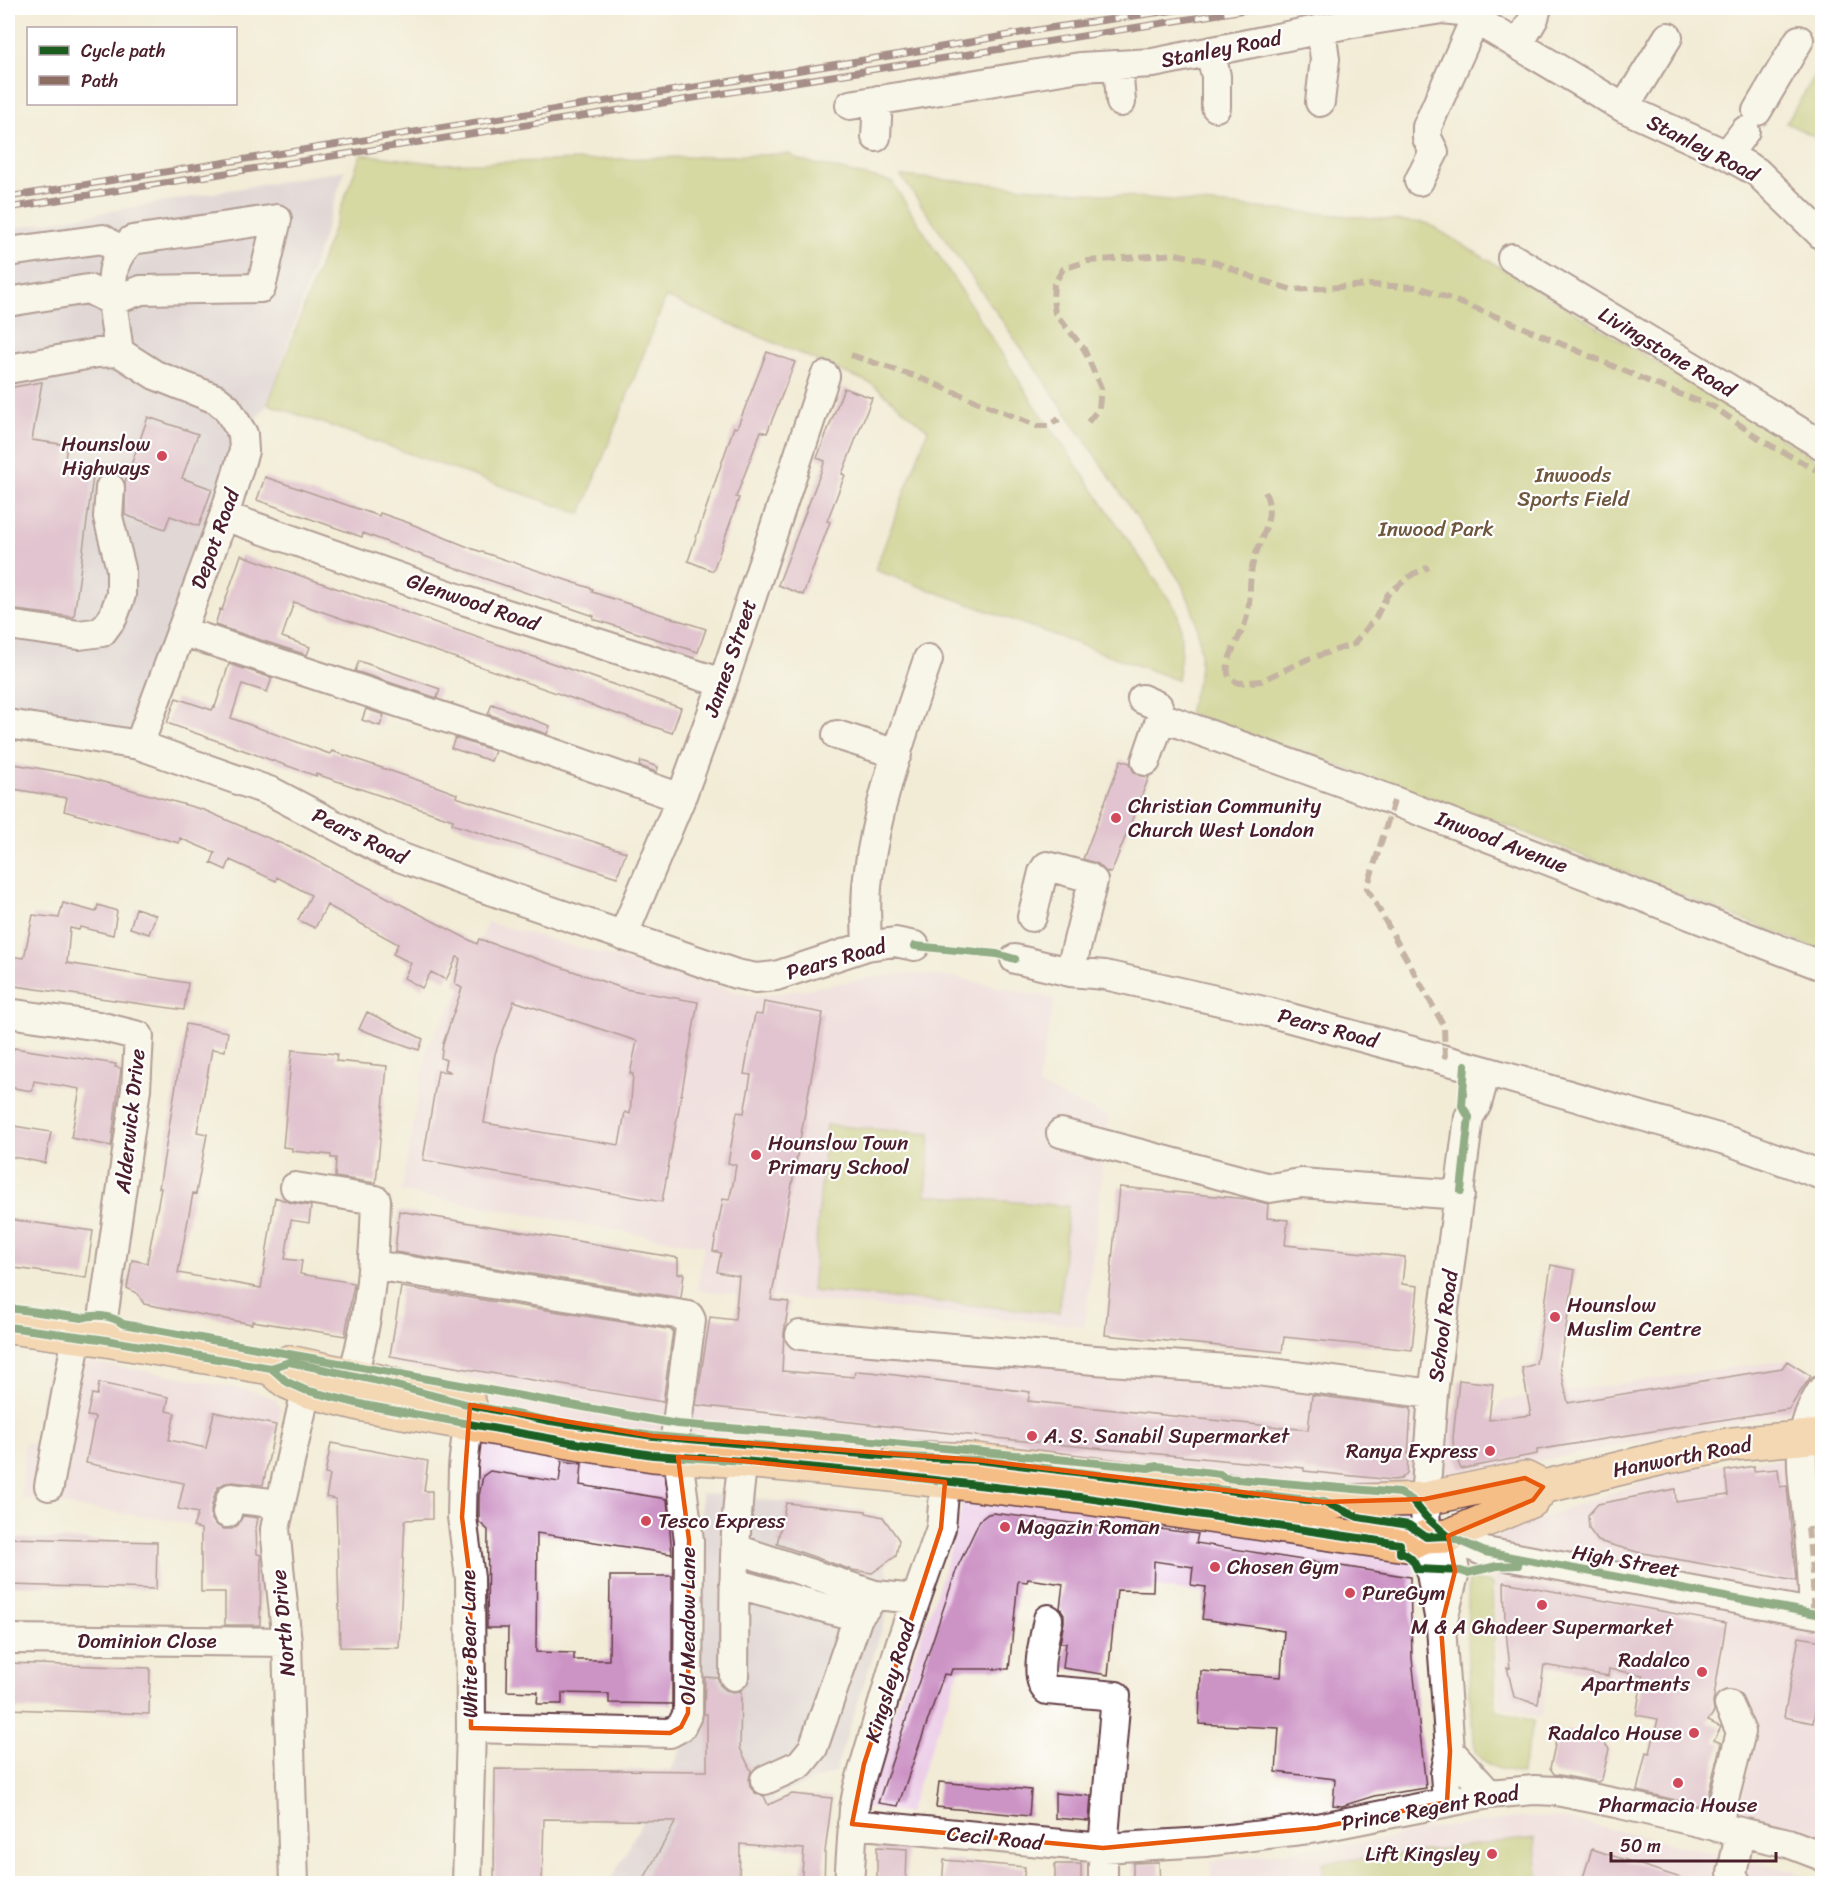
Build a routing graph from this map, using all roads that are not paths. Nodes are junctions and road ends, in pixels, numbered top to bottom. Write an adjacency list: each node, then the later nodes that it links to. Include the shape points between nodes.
1 (1537, 8): 6 (street)
2 (1474, 19): 3 (street, Stanley Road, via 1461,11 1442,9); 6 (street, Stanley Road); 17 (street, via 1427,127 1434,152)
3 (1321, 29): 7 (street, Stanley Road); 11 (street, via 1325,59)
4 (1668, 37): 14 (street)
5 (1799, 40): 16 (street)
6 (1518, 45): 14 (street, Stanley Road)
7 (1210, 52): 8 (street, Stanley Road); 13 (street, via 1216,76)
8 (1118, 65): 9 (street, Stanley Road, via 1040,73); 10 (street)
9 (878, 100): 12 (street, Stanley Road); 15 (street)
10 (1121, 102)
11 (1320, 102)
12 (850, 105)
13 (1216, 107)
14 (1624, 108): 16 (street, Stanley Road)
15 (876, 137)
16 (1727, 155): 18 (street, Stanley Road, via 1757,172)
17 (1419, 181)
18 (1822, 235)
19 (120, 251): 20 (street, via 103,239); 22 (street, via 112,272); 22 (street, via 132,240 277,219 261,288 141,290)
20 (8, 252)
21 (1512, 258): 27 (street, Livingstone Road)
22 (112, 301): 23 (street, via 88,289); 24 (street)
23 (8, 303)
24 (119, 352): 25 (street, via 97,352); 29 (street, Depot Road, via 155,375 216,399 236,420 243,434 244,451)
25 (8, 369)
26 (825, 376): 33 (street, James Street)
27 (1822, 445)
28 (110, 489): 30 (street, via 108,517 121,569 121,595 102,632 78,635)
29 (224, 516): 31 (street, Depot Road); 33 (street, Glenwood Road, via 466,601)
30 (8, 625)
31 (181, 631): 36 (street, Depot Road); 39 (street)
32 (928, 659): 37 (street)
33 (723, 683): 39 (street, James Street)
34 (8, 724): 36 (street, Pears Road)
35 (837, 735): 37 (street)
36 (139, 745): 41 (street, Pears Road, via 272,792 386,852)
37 (897, 754): 42 (street, via 868,876)
38 (1146, 761): 45 (street, Inwood Avenue, via 1161,714)
39 (681, 798): 41 (street, James Street)
40 (1032, 916): 46 (street, via 1047,866 1093,881)
41 (623, 936): 42 (street, Pears Road, via 756,978 793,972)
42 (867, 946): 43 (street, Pears Road, via 895,942)
43 (915, 946)
44 (1015, 959): 46 (street, Pears Road)
45 (1822, 966)
46 (1070, 972): 48 (street, Pears Road, via 1105,975 1268,1012)
47 (8, 1013): 56 (street, Alderwick Drive, via 140,1036 136,1089)
48 (1486, 1071): 50 (street, Pears Road, via 1732,1142); 52 (street, School Road, via 1469,1117)
49 (1061, 1133): 52 (street, via 1270,1188 1301,1183)
50 (1822, 1175)
51 (295, 1187): 58 (street, via 376,1200 375,1257 363,1335)
52 (1460, 1195): 60 (street, School Road)
53 (387, 1267): 63 (street, Old Meadow Lane, via 689,1316)
54 (8, 1327): 56 (main road)
55 (800, 1335): 60 (street, via 1257,1371)
56 (88, 1338): 57 (main road, via 271,1368 289,1362); 66 (street)
57 (308, 1378): 58 (main road); 70 (street, North Drive)
58 (348, 1388): 61 (main road, via 390,1411)
59 (1822, 1390): 62 (street, via 1806,1419)
60 (1433, 1394): 68 (street, School Road)
61 (468, 1414): 63 (main road, via 591,1446); 84 (street, White Bear Lane, via 462,1517 470,1578)
62 (1813, 1437): 67 (main road, Hanworth Road, via 1733,1444); 77 (street, via 1801,1458)
63 (677, 1448): 64 (main road); 84 (street, Old Meadow Lane, via 688,1540 688,1713 681,1727 670,1733)
64 (744, 1453): 65 (main road); 73 (street, via 737,1496)
65 (945, 1470): 69 (main road, via 977,1460); 72 (main road, via 1080,1497 1406,1545); 76 (street, Kingsley Road, via 941,1528)
66 (49, 1486)
67 (1543, 1487): 68 (main road, Hanworth Road, via 1525,1478); 72 (main road, Hanworth Road, via 1533,1500)
68 (1425, 1499): 69 (main road); 72 (street, School Road)
69 (1324, 1502): 72 (main road, via 1358,1517 1409,1525)
70 (279, 1504): 71 (street, via 231,1498); 81 (street, North Drive, via 275,1529)
71 (227, 1513)
72 (1437, 1536): 77 (street, High Street, via 1485,1552); 85 (street, School Road, via 1430,1568 1441,1627)
73 (736, 1549): 74 (street); 75 (street)
74 (734, 1583): 78 (street); 82 (street)
75 (875, 1595): 76 (street); 78 (street)
76 (916, 1599): 89 (street, Kingsley Road, via 858,1788)
77 (1818, 1614)
78 (858, 1617): 86 (street, via 813,1748 800,1764)
79 (1048, 1619): 91 (street, via 1039,1675 1042,1686 1047,1690 1116,1696)
80 (8, 1639): 81 (street, Dominion Close)
81 (287, 1642): 94 (street, North Drive)
82 (734, 1676)
83 (1729, 1706): 90 (street, via 1741,1732)
84 (471, 1728): 95 (street, White Bear Lane)
85 (1450, 1750): 87 (street); 88 (street, School Road, via 1445,1774)
86 (765, 1780)
87 (1489, 1794): 88 (street, Prince Regent Road); 90 (street, Prince Regent Road, via 1557,1791)
88 (1447, 1802): 91 (street, Prince Regent Road, via 1317,1828 1205,1842)
89 (852, 1824): 91 (street, Cecil Road); 96 (street, Kingsley Road)
90 (1728, 1830): 92 (street, Prince Regent Road); 93 (street)
91 (1103, 1848): 97 (street)
92 (1822, 1855)
93 (1725, 1876)
94 (294, 1884)
95 (467, 1884)
96 (849, 1884)
97 (1103, 1884)

